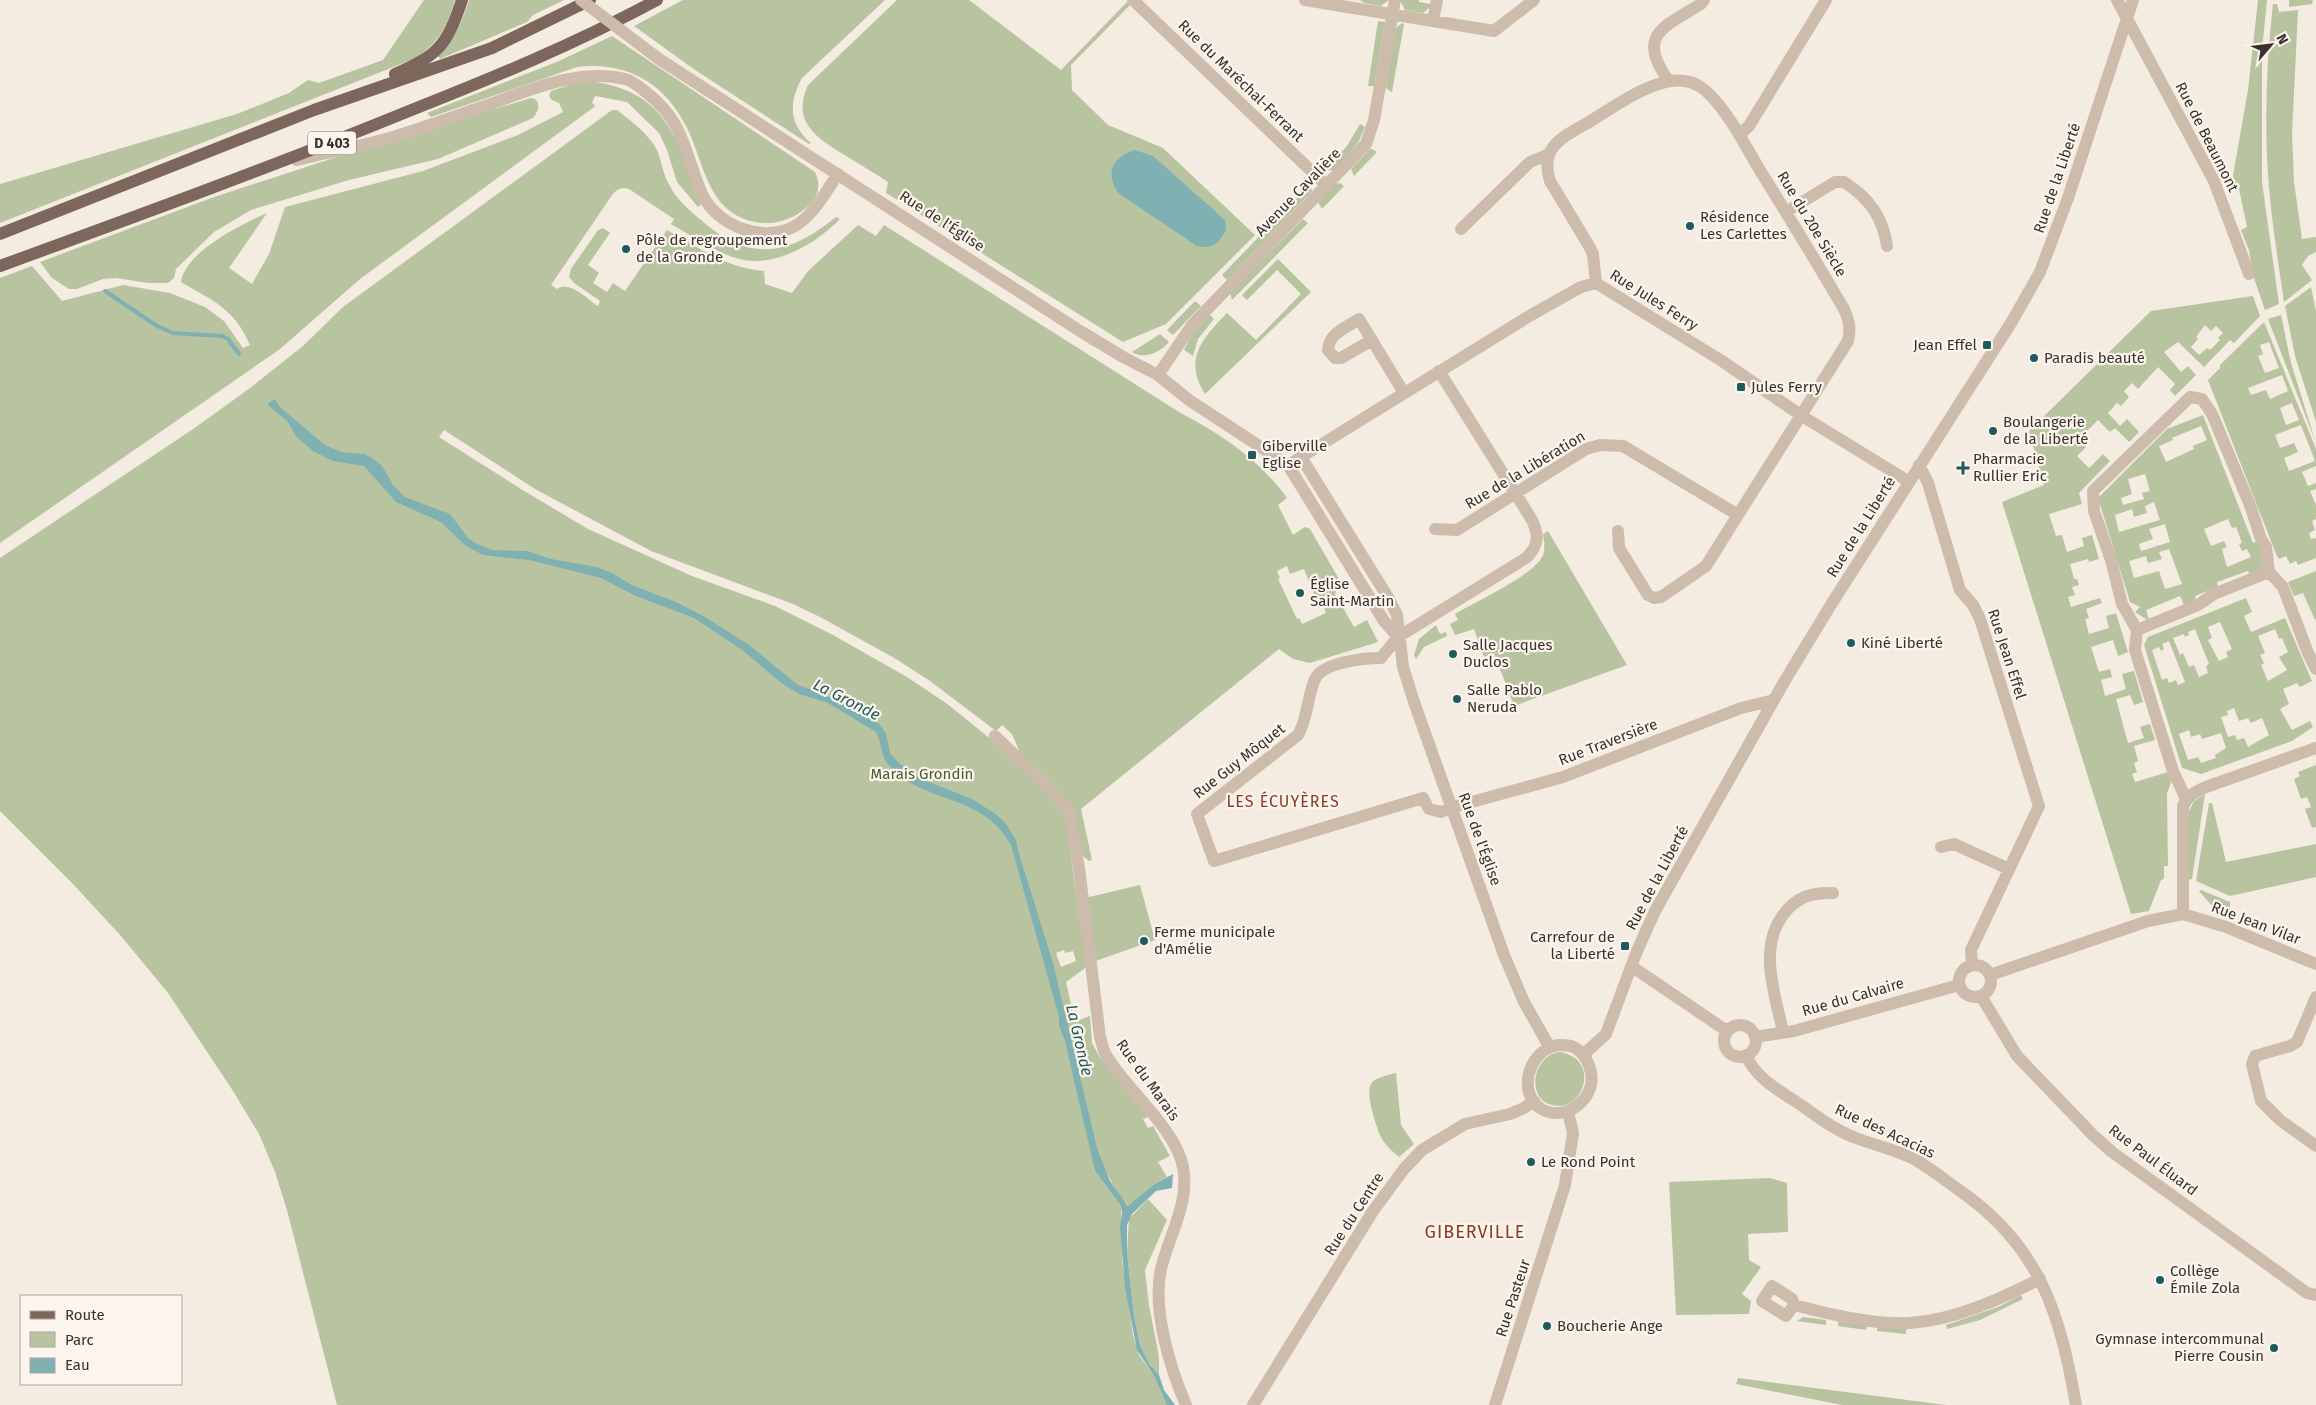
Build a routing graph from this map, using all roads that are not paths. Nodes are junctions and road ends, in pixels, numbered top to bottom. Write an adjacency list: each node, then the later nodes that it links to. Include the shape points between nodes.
1 (462, 0): 19 (main road, via 446,39 423,62)
2 (580, 0): 23 (street, Rue de l'Église, bridge, via 658,59)
3 (590, 0): 19 (main road, D 403, via 492,48)
4 (657, 0): 22 (main road, D 403, via 486,81)
5 (1133, 0): 24 (street, Rue du Maréchal-Ferrant)
6 (1305, 0): 14 (street)
7 (1395, 0): 15 (street, Avenue Cavalière)
8 (1437, 0): 16 (street)
9 (1534, 0): 16 (street, via 1494,31)
10 (1704, 0): 18 (street, via 1656,35 1653,43 1657,65)
11 (1826, 0): 20 (street, via 1749,126)
12 (2117, 0): 17 (street, Rue de Beaumont)
13 (2134, 0): 17 (street, Rue de la Liberté)
14 (1350, 4): 15 (street)
15 (1392, 14): 16 (street); 24 (street, Avenue Cavalière, via 1374,120 1366,144)
16 (1433, 20)
17 (2127, 20): 30 (street, Rue de Beaumont, via 2214,181); 39 (street, Rue de la Liberté, via 2040,272 2011,323)
18 (1668, 81): 20 (street, Rue du 20e Siècle, via 1685,80 1699,86 1711,96); 21 (street, Rue du 20e Siècle, via 1642,90 1561,138)
19 (314, 110): 27 (main road, D 403)
20 (1739, 135): 25 (street, Rue du 20e Siècle)
21 (1547, 155): 26 (street, via 1530,162); 31 (street, via 1550,180 1593,254)
22 (280, 164): 23 (street, via 391,137 540,87 575,78 603,77 626,80 659,103 683,138 703,195 722,218 747,231 762,234 794,226 808,216); 29 (main road, D 403)
23 (838, 174): 34 (street, Rue de l'Église, via 1080,330)
24 (1327, 186): 34 (street, Avenue Cavalière, via 1192,325)
25 (1786, 212): 28 (street, via 1835,182 1844,182 1870,203 1880,219); 36 (street, Rue du 20e Siècle, via 1844,308 1850,332 1848,341)
26 (1461, 229)
27 (0, 234)
28 (1887, 246)
29 (0, 266)
30 (2249, 274)
31 (1596, 283): 33 (street, Rue Jules Ferry, via 1581,287); 36 (street, Rue Jules Ferry, via 1722,361)
32 (1372, 340): 35 (street)
33 (1439, 371): 35 (street, Rue Jules Ferry); 41 (street)
34 (1158, 375): 38 (street, Rue de l'Église, via 1189,400)
35 (1404, 393): 37 (street, Rue Jules Ferry)
36 (1802, 416): 40 (street, Rue Jules Ferry); 42 (street)
37 (1301, 457): 38 (street); 47 (street, Rue de l'Église, via 1390,598 1397,615)
38 (1288, 465): 47 (street, Rue de l'Église, via 1384,621)
39 (1919, 465): 40 (street, Rue de la Liberté); 55 (street, Rue Jean Effel, via 1928,483 1960,590 1980,619 2039,806)
40 (1908, 481): 49 (street, Rue de la Liberté)
41 (1516, 493): 42 (street, Rue de la Libération, via 1586,449 1609,444 1624,446); 43 (street, Rue de la Libération, via 1457,530); 47 (street, via 1538,534 1533,552)
42 (1738, 515): 44 (street, via 1706,566 1661,597 1654,598 1648,595 1619,548)
43 (1435, 529)
44 (1618, 531)
45 (2269, 572): 46 (street, via 2214,594 2198,606); 46 (street, via 2266,547 2212,414 2202,399 2190,397 2093,491 2094,511 2112,560 2122,604); 48 (street, via 2283,587)
46 (2137, 630): 52 (street, via 2135,650 2173,771)
47 (1398, 637): 53 (street, Rue de l'Église, via 1414,702); 53 (street, Rue Guy Môquet, via 1381,658 1332,666 1321,672 1315,678 1304,725 1298,735 1198,814 1214,861 1423,798 1429,808 1441,812)
48 (2316, 669)
49 (1774, 700): 53 (street, Rue Traversière, via 1742,708 1563,777); 60 (street, Rue de la Liberté, via 1655,911)
50 (994, 736): 77 (street, Rue du Marais, via 1069,810 1100,1037 1106,1055 1163,1129 1183,1166 1182,1204 1161,1270 1158,1295 1175,1380)
51 (2316, 748): 52 (street, via 2206,787)
52 (2186, 799): 57 (street, via 2183,806)
53 (1452, 808): 68 (street, Rue de l'Église, via 1504,955 1524,1002)
54 (1942, 847): 55 (street, via 1954,844)
55 (2010, 869): 59 (street, Rue Jean Effel, via 1971,950)
56 (1833, 894): 66 (street, via 1811,894 1792,903 1773,934 1771,976)
57 (2182, 914): 58 (street, Rue Jean Vilar, via 2206,919); 61 (street, via 2148,921)
58 (2316, 964)
59 (1972, 965): 61 (street, via 1982,967); 62 (street, via 1960,974)
60 (1631, 966): 65 (street); 69 (street, Rue de la Liberté, via 1606,1034)
61 (1990, 975): 63 (street, via 1989,989)
62 (1959, 985): 63 (street, via 1968,996); 66 (street, Rue du Calvaire)
63 (1982, 996): 75 (street, Rue Paul Éluard, via 2017,1056 2100,1140 2307,1293)
64 (2316, 997): 73 (street, via 2298,1042 2255,1056 2252,1064 2261,1101 2280,1120)
65 (1727, 1031): 67 (street, via 1735,1025 1746,1026); 70 (street, via 1726,1049 1733,1055)
66 (1784, 1032): 67 (street, Rue du Calvaire)
67 (1755, 1037): 70 (street, via 1755,1046)
68 (1549, 1046): 69 (street, via 1573,1047); 71 (street, via 1539,1054 1530,1070 1529,1092)
69 (1583, 1055): 72 (street, via 1591,1070 1590,1089 1578,1106)
70 (1746, 1055): 74 (street, Rue des Acacias, via 1757,1075 1818,1117 1855,1138 1886,1146 1917,1161 1968,1196 1995,1217 2017,1241)
71 (1534, 1101): 72 (street, via 1550,1111); 78 (street, Rue du Centre, via 1510,1114 1465,1124 1422,1150 1404,1169 1373,1211)
72 (1568, 1112): 79 (street, Rue Pasteur, via 1573,1134 1565,1185)
73 (2316, 1146)
74 (2040, 1279): 76 (street, via 1977,1308 1910,1323 1861,1319); 80 (street, Rue des Acacias, via 2064,1343)
75 (2316, 1295)
76 (1794, 1305)
77 (1186, 1405)
78 (1253, 1405)
79 (1496, 1405)
80 (2076, 1405)

